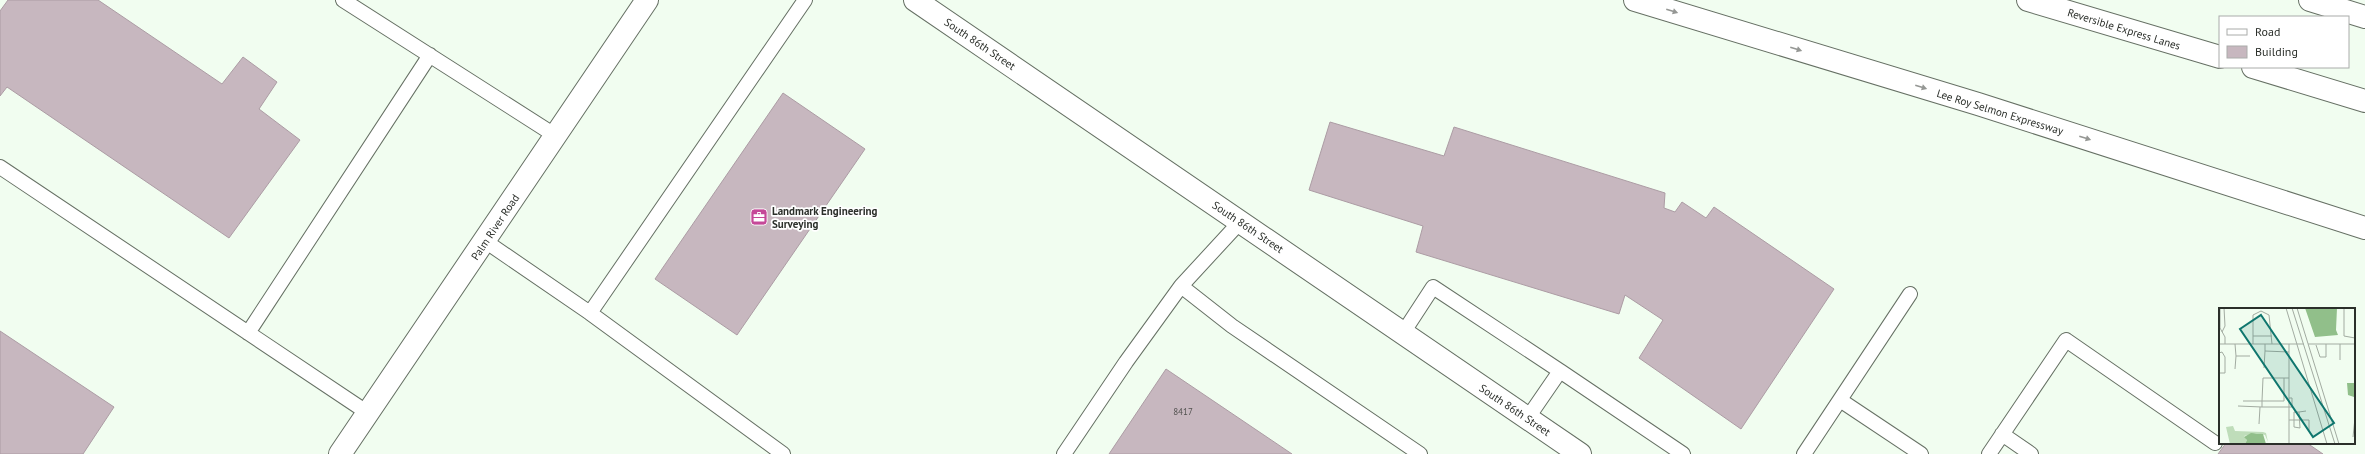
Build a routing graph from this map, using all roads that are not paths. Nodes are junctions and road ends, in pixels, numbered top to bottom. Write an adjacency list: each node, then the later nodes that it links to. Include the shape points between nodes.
1 (343, 0): 9 (lane)
2 (647, 0): 13 (main road, Palm River Road)
3 (805, 0): 20 (lane)
4 (915, 0): 15 (main road, South 86th Street)
5 (1635, 0): 16 (main road, Lee Roy Selmon Expressway, one-way to 16, via 1986,107)
6 (2028, 0): 10 (main road, Reversible Express Lanes)
7 (2310, 0): 8 (main road)
8 (2365, 17)
9 (430, 55): 13 (lane); 21 (lane)
10 (2219, 57)
11 (2255, 68): 12 (main road)
12 (2365, 100)
13 (556, 136): 17 (main road, Palm River Road)
14 (0, 167): 21 (lane)
15 (1240, 222): 18 (lane); 22 (main road, South 86th Street)
16 (2365, 228)
17 (485, 241): 20 (lane); 25 (main road, Palm River Road)
18 (1182, 286): 31 (lane, via 1126,362); 32 (lane, via 1232,326)
19 (1910, 294): 24 (lane)
20 (590, 313): 30 (lane)
21 (248, 333): 25 (lane)
22 (1403, 333): 23 (lane, via 1433,287); 26 (main road, South 86th Street)
23 (1560, 371): 26 (lane); 34 (lane)
24 (1840, 400): 35 (lane); 36 (lane)
25 (368, 413): 29 (main road, Palm River Road)
26 (1527, 419): 33 (main road, South 86th Street)
27 (2002, 434): 28 (lane, via 2066,340); 37 (lane); 38 (lane)
28 (2215, 444)
29 (340, 454)
30 (783, 454)
31 (1064, 454)
32 (1420, 454)
33 (1580, 454)
34 (1683, 454)
35 (1804, 454)
36 (1921, 454)
37 (1989, 454)
38 (2031, 454)

